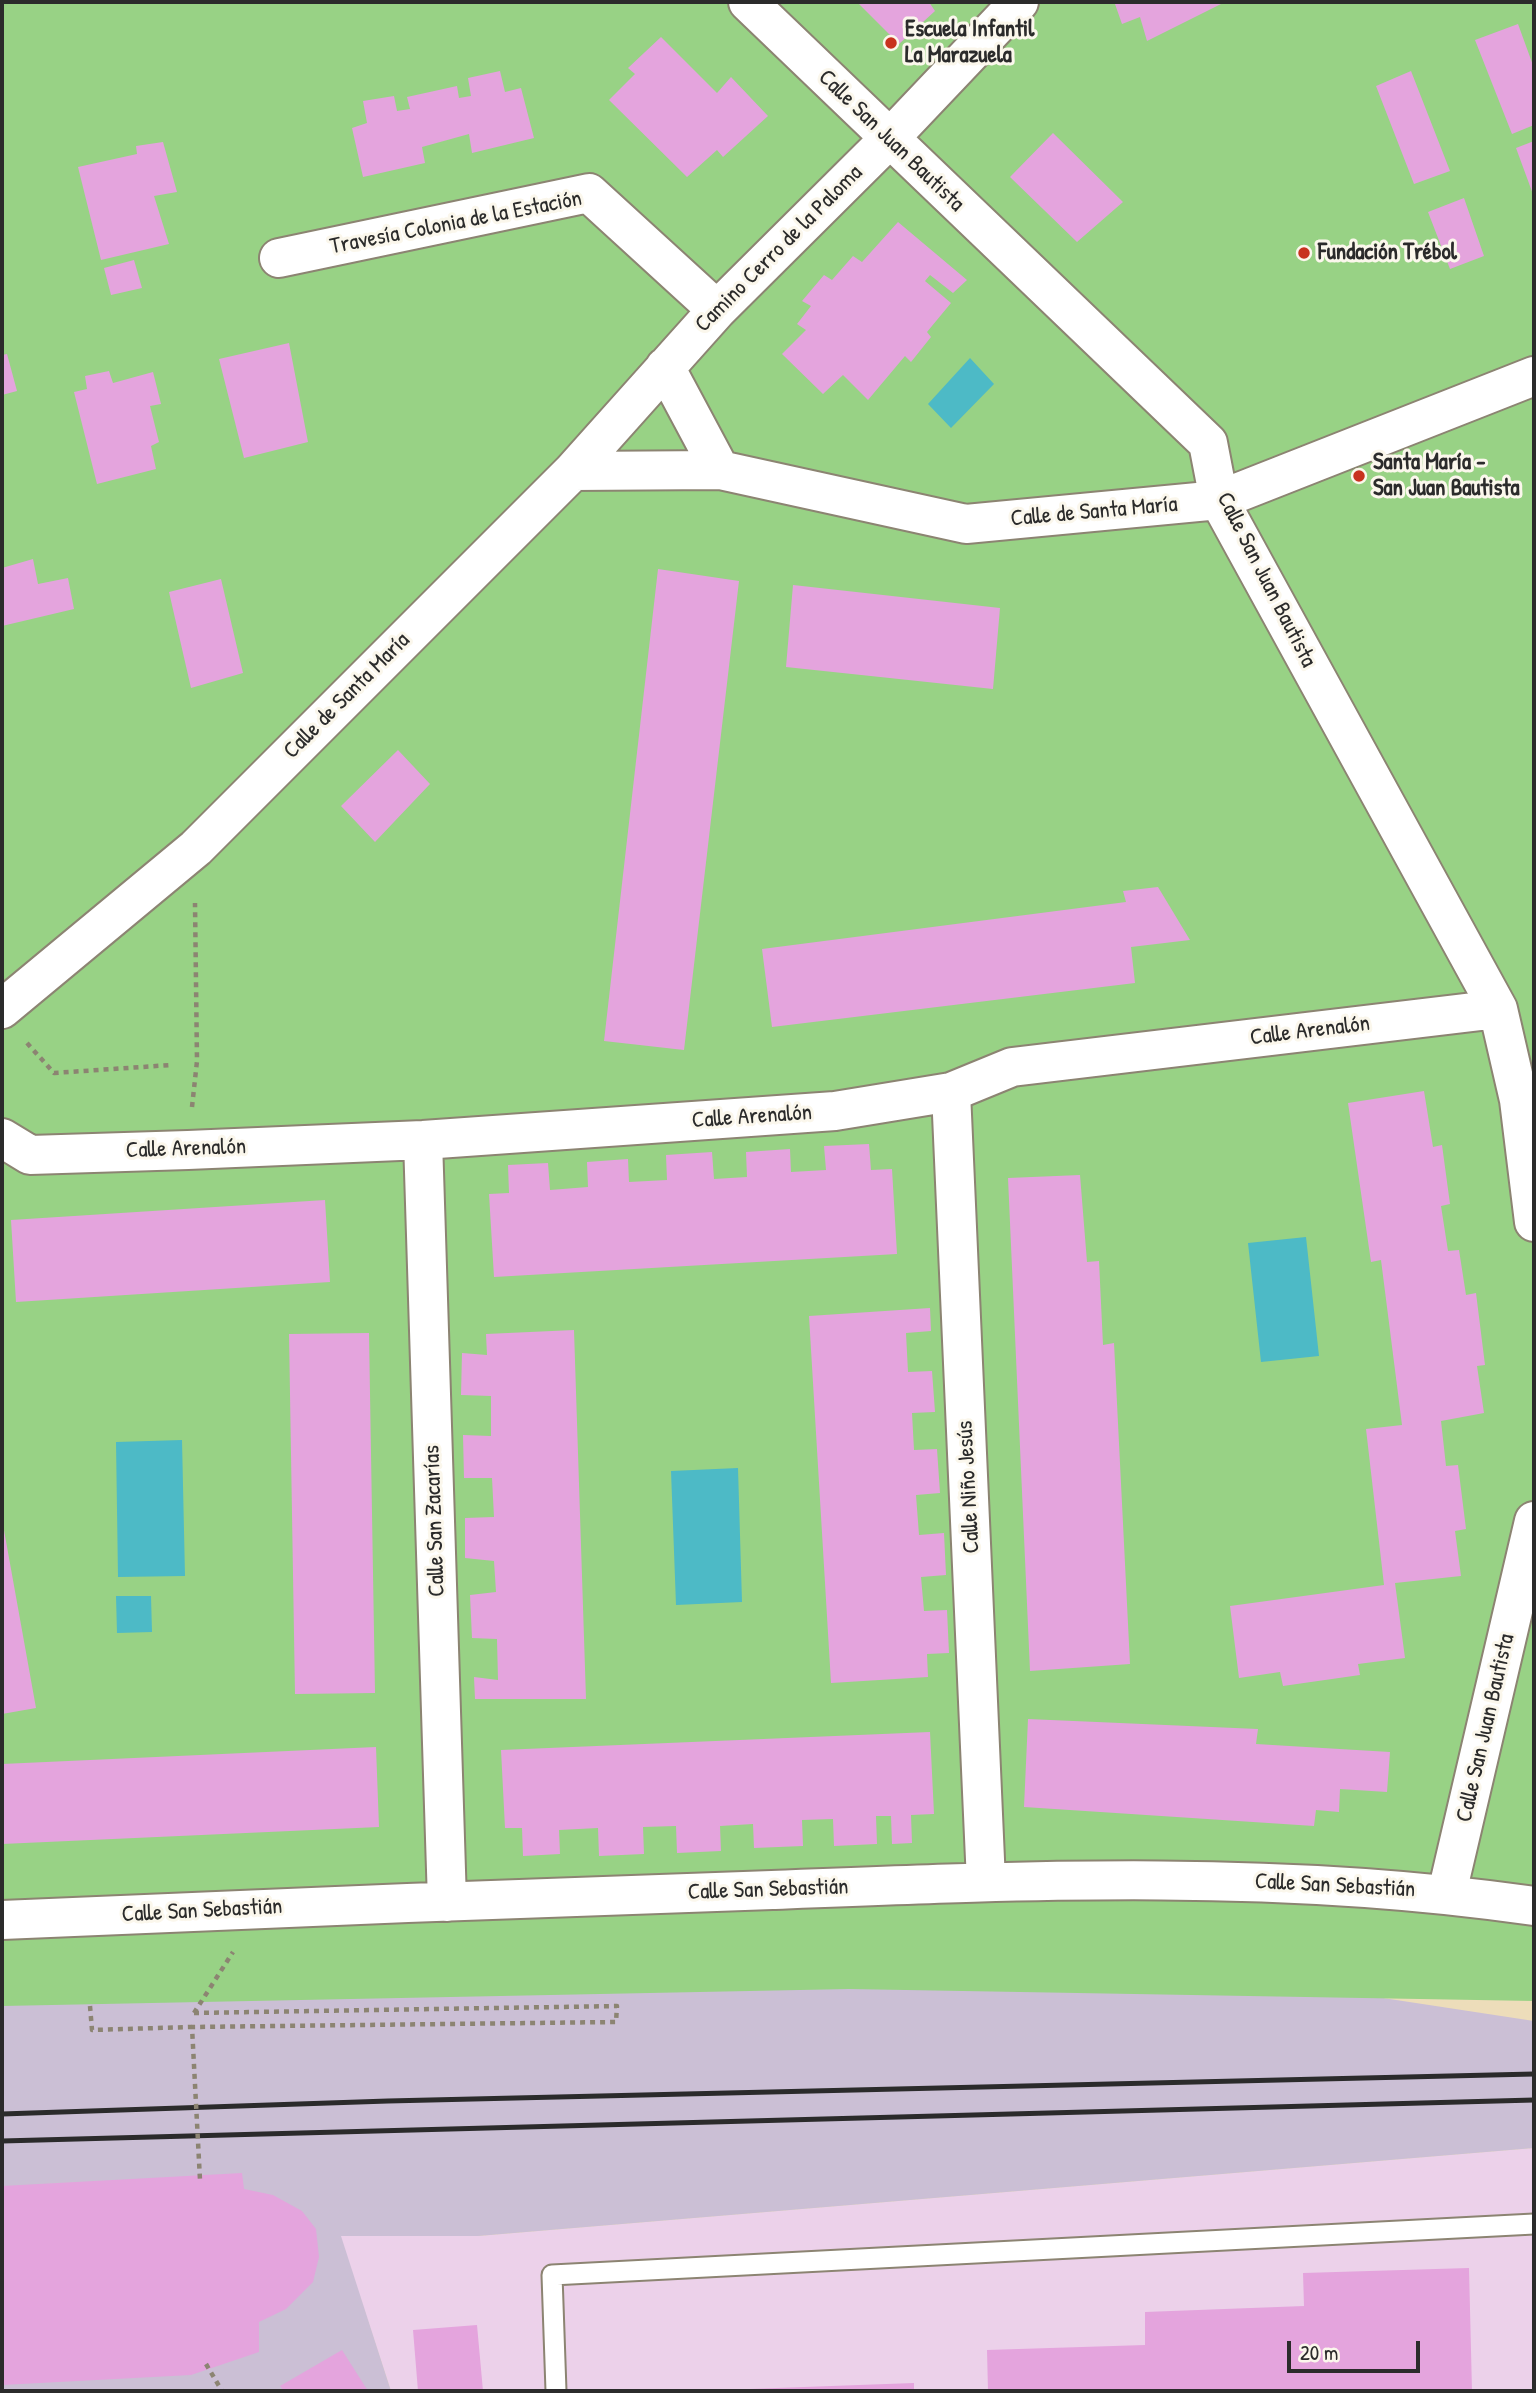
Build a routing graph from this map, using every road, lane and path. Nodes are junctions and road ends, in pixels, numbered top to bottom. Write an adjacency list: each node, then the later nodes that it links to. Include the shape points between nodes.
1 (748, 2): 3 (street, Calle San Juan Bautista)
2 (1019, 2): 3 (street, Camino Cerro de la Paloma)
3 (888, 140): 5 (street, Camino Cerro de la Paloma); 10 (street, Calle San Juan Bautista, via 1208,443)
4 (279, 258): 5 (street, Travesía Colonia de la Estación, via 589,193)
5 (717, 310): 6 (street, Camino Cerro de la Paloma)
6 (665, 367): 8 (street); 9 (street, Camino Cerro de la Paloma)
7 (1534, 376): 10 (street, Calle de Santa María)
8 (720, 470): 9 (street, Calle de Santa María); 10 (street, Calle de Santa María, via 966,524)
9 (573, 471): 11 (street, Calle de Santa María)
10 (1219, 500): 13 (street, Calle San Juan Bautista)
11 (196, 848): 12 (street, Calle de Santa María); 20 (path, via 197,1061)
12 (2, 1009)
13 (1498, 1009): 16 (street, Calle Arenalón, via 1012,1067); 17 (street, Calle San Juan Bautista)
14 (26, 1043): 15 (path, via 54,1073)
15 (171, 1065)
16 (951, 1092): 19 (street, Calle Arenalón, via 835,1111); 23 (street, Calle Niño Jesús)
17 (1527, 1098): 21 (street, Calle San Juan Bautista)
18 (2, 1138): 20 (street, Calle Arenalón, via 30,1155)
19 (423, 1140): 20 (street, Calle Arenalón); 25 (street, Calle San Zacarías)
20 (188, 1150)
21 (1534, 1222)
22 (1534, 1521): 24 (street, Calle San Juan Bautista)
23 (986, 1882): 24 (street, Calle San Sebastián, via 1269,1880); 25 (street, Calle San Sebastián)
24 (1447, 1893): 26 (street, Calle San Sebastián)
25 (447, 1902): 27 (street, Calle San Sebastián)
26 (1534, 1906)
27 (234, 1909): 28 (street, Calle San Sebastián); 30 (path, bridge, via 233,1954 194,2013 617,2006 616,2022)
28 (2, 1920)
29 (90, 2006): 30 (path, via 92,2030)
30 (192, 2027): 31 (path, bridge)
31 (200, 2180)
32 (1534, 2224): 35 (lane, via 552,2275)
33 (206, 2364): 34 (path)
34 (222, 2391)
35 (556, 2391)

